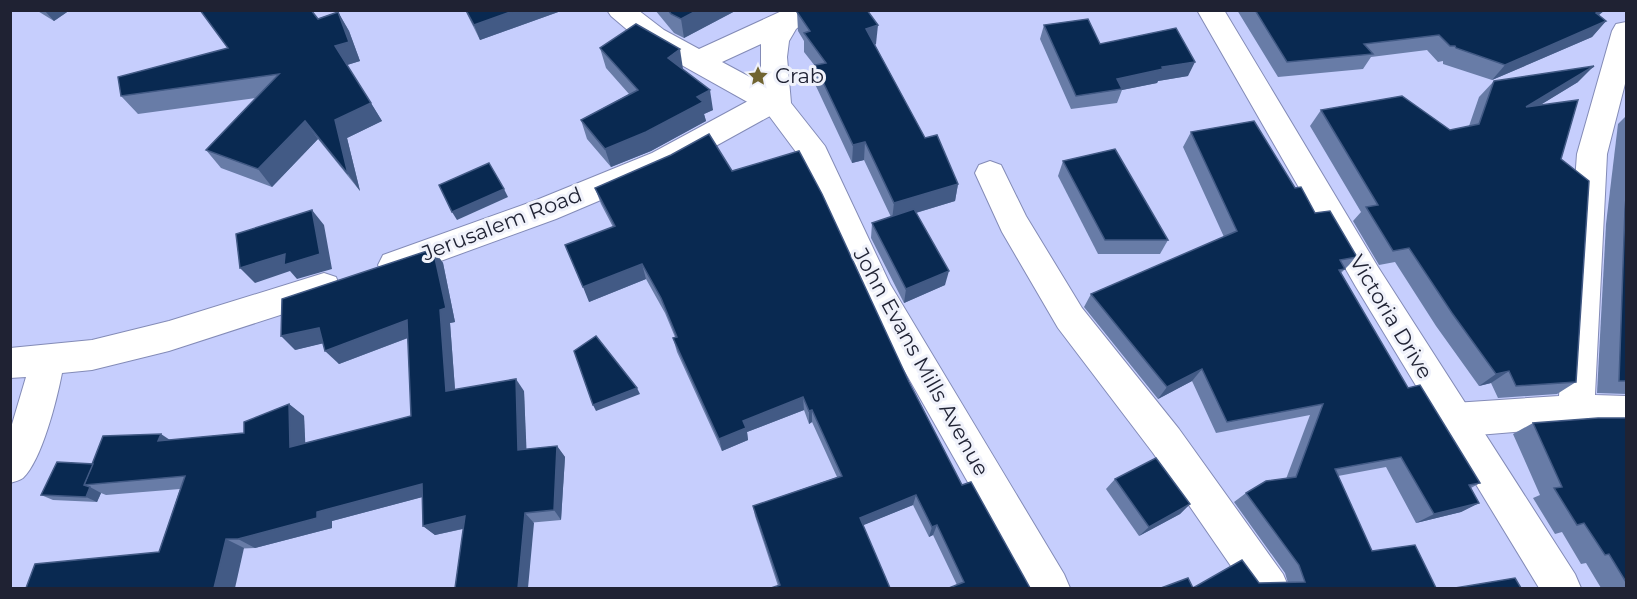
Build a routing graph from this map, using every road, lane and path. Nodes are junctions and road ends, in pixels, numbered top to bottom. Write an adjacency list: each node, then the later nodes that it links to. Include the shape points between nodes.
1 (620, 10): 5 (street, via 654,37)
2 (1210, 10): 12 (street, Victoria Drive)
3 (795, 16): 5 (street); 6 (street, via 776,40)
4 (1626, 31): 10 (street, via 1592,154)
5 (698, 61): 6 (street)
6 (774, 103): 8 (street, Jerusalem Road, via 663,161 545,210 360,276 169,336 92,355); 14 (street, John Evans Mills Avenue, via 814,154 878,293)
7 (990, 173): 15 (street, via 1013,222 1070,318 1166,441)
8 (47, 360): 9 (street, Jerusalem Road); 13 (street, via 34,424)
9 (10, 363)
10 (1576, 411): 11 (street); 12 (street)
11 (1626, 412)
12 (1454, 420): 16 (street, Victoria Drive)
13 (10, 466)
14 (1050, 588)
15 (1269, 588)
16 (1561, 588)

